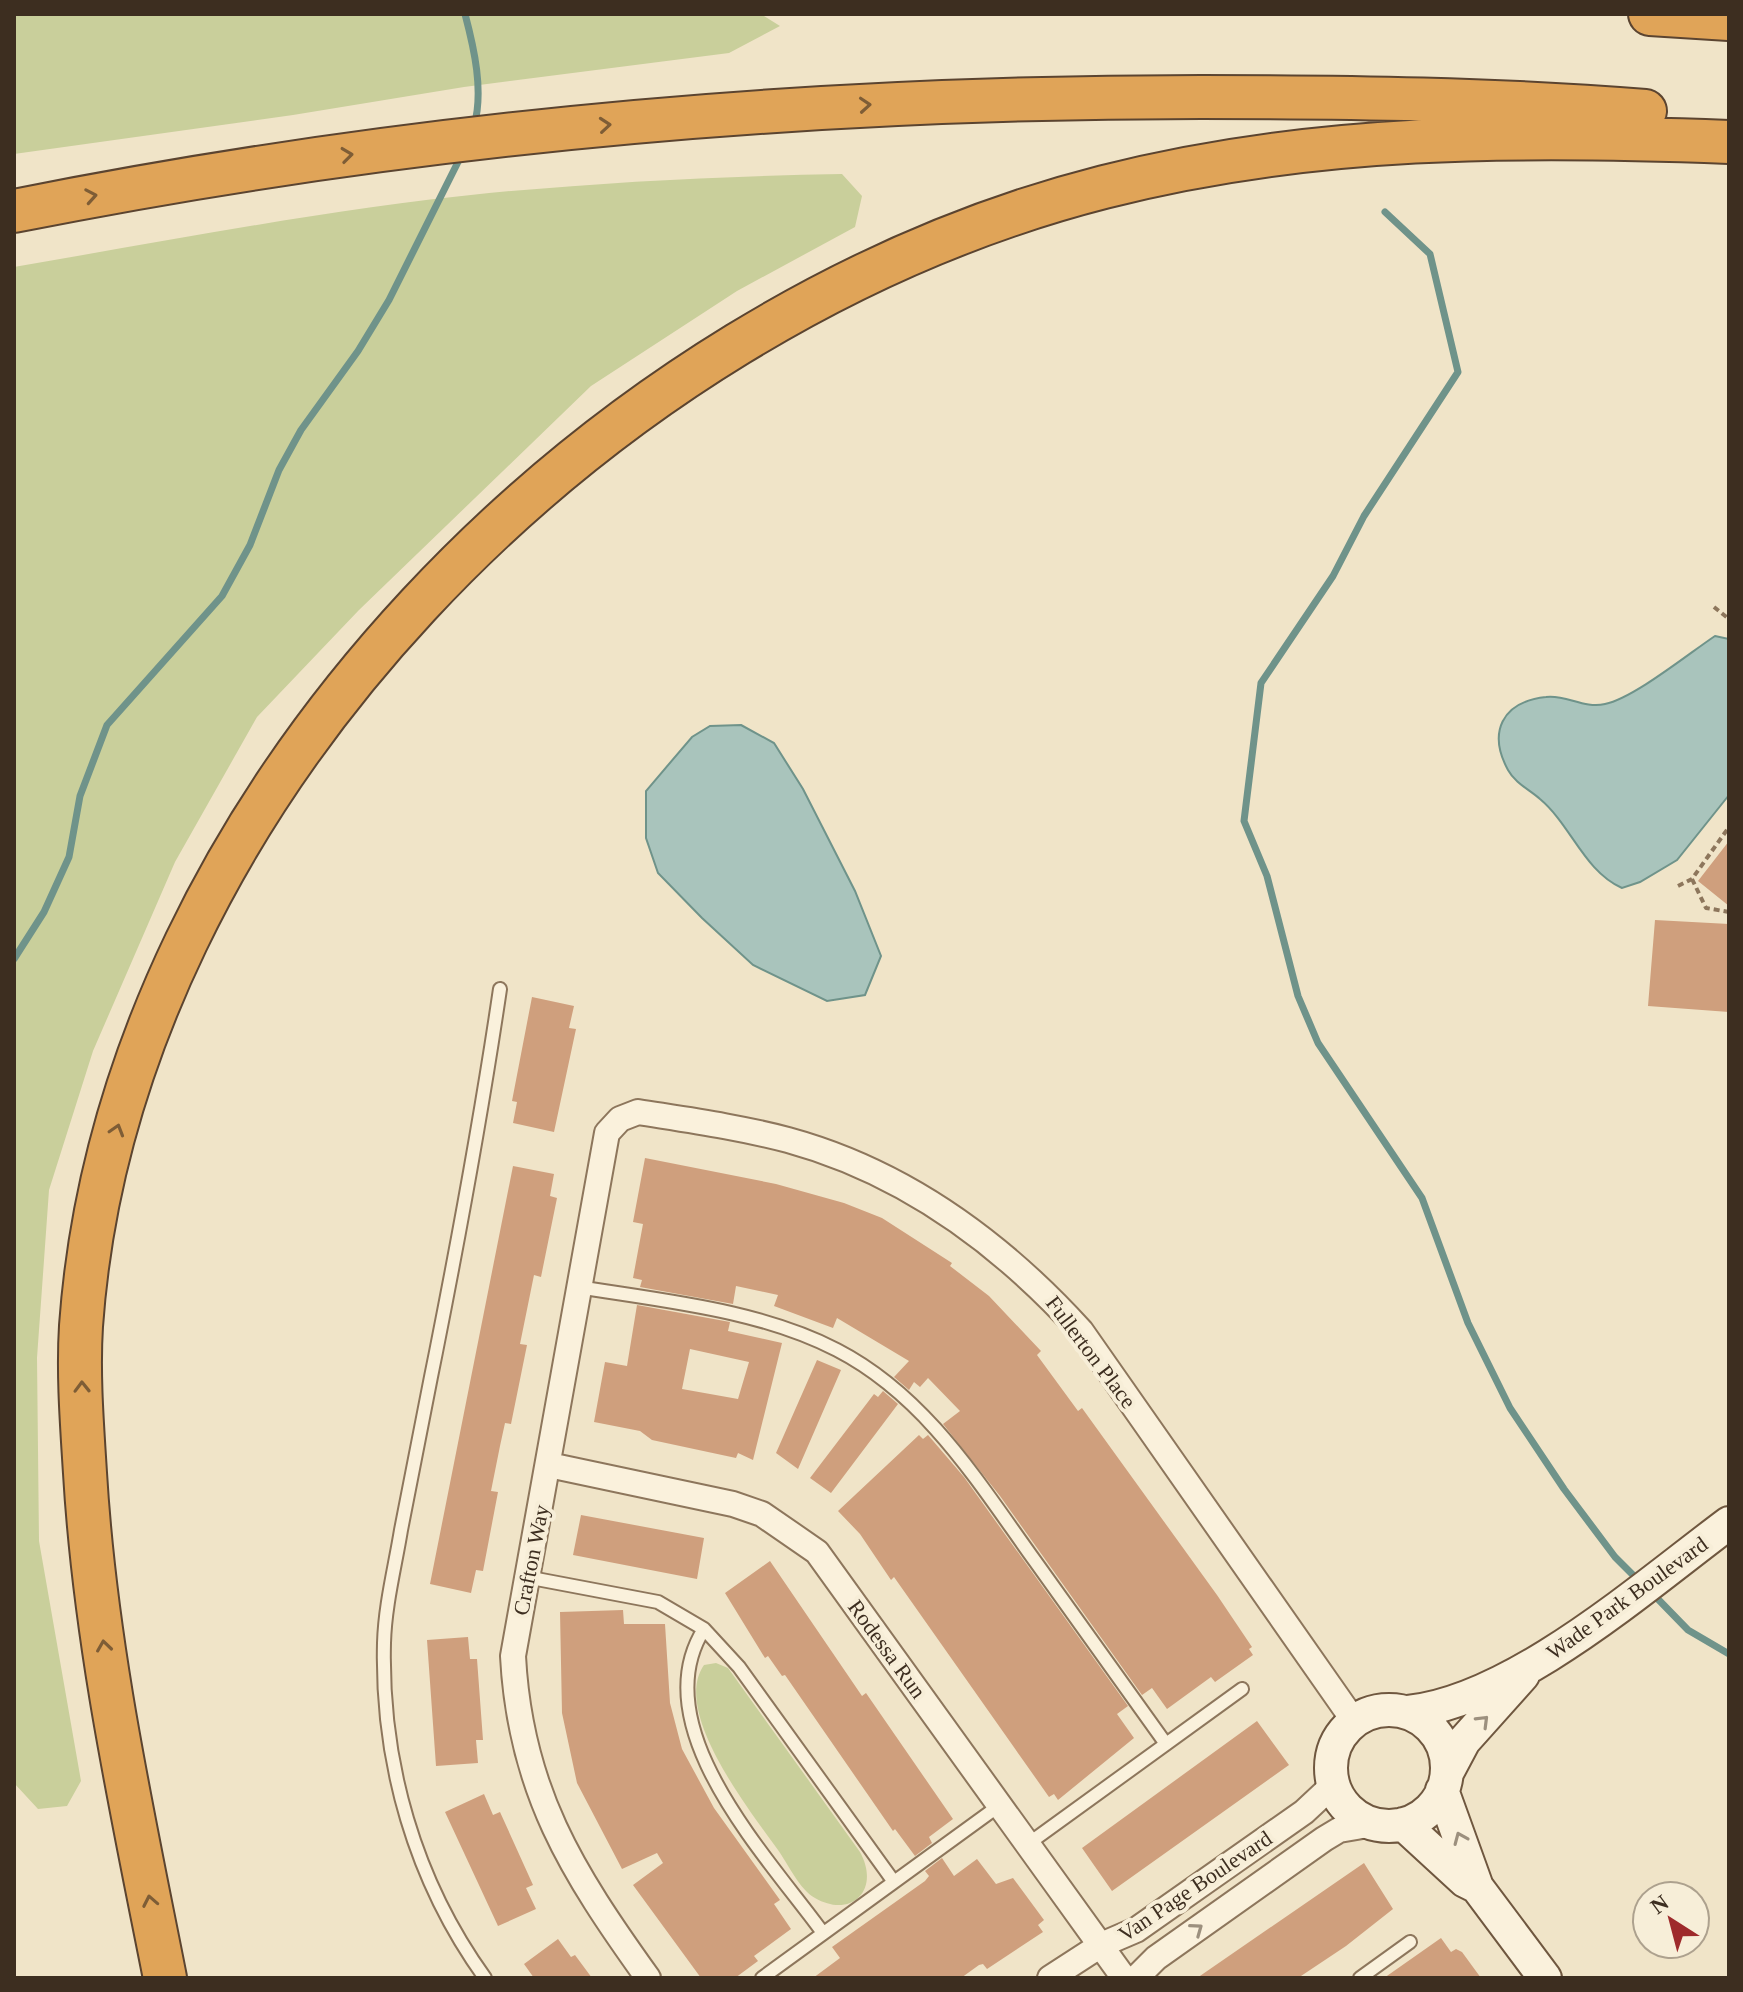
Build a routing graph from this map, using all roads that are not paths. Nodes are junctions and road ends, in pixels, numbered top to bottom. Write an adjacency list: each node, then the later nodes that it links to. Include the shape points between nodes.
1 (1650, 14): 2 (highway)
2 (1729, 19)
3 (1729, 119): 5 (highway, one-way to 3, via 298,161 498,135 905,102 1314,97 1611,108)
4 (1729, 142): 28 (highway, one-way to 4, via 118,1742 89,1544 81,1330 92,1238 139,1056 174,969 278,782 409,613 554,474 633,411 812,302 999,220 1100,188 1321,146 1447,137)
5 (14, 211)
6 (500, 989): 29 (lane, via 478,1140 384,1642 388,1724 405,1817 448,1920)
7 (620, 1119): 8 (street, Crafton Way, via 607,1133); 16 (street, Fullerton Place, via 638,1112 789,1140 918,1194 1035,1280 1081,1331)
8 (578, 1287): 9 (street, Crafton Way); 17 (lane, via 790,1329 883,1378 926,1415 966,1464)
9 (549, 1465): 11 (street, Crafton Way); 20 (street, Rodessa Run, via 733,1504 791,1532 817,1552)
10 (1719, 1531): 13 (street, Wade Park Boulevard)
11 (526, 1577): 12 (lane, via 658,1602); 30 (street, Crafton Way, via 513,1656 516,1710 532,1772 555,1834 584,1886)
12 (704, 1629): 23 (lane, via 739,1667); 25 (lane, via 686,1670 687,1700 702,1756 727,1801)
13 (1525, 1673): 15 (street, Wade Park Boulevard, via 1436,1708); 18 (street, Wade Park Boulevard, one-way to 13, via 1464,1741)
14 (1242, 1689): 17 (lane)
15 (1408, 1712): 16 (street, via 1389,1710); 18 (street, via 1438,1736 1445,1753)
16 (1354, 1721): 19 (street, via 1334,1750)
17 (1166, 1744): 22 (lane)
18 (1445, 1781): 21 (street, via 1433,1805); 24 (street, one-way to 18)
19 (1334, 1784): 21 (street, via 1350,1810); 27 (street, Van Page Boulevard, via 1301,1815 1148,1922)
20 (1000, 1805): 22 (street, Rodessa Run); 23 (lane)
21 (1388, 1824): 24 (street); 34 (street, Van Page Boulevard, one-way to 21, via 1156,1958 1324,1839 1339,1830)
22 (1028, 1844): 27 (street, Rodessa Run)
23 (894, 1882): 25 (lane)
24 (1477, 1887): 36 (street)
25 (823, 1933): 31 (lane)
26 (1410, 1942): 35 (lane)
27 (1101, 1945): 32 (street, Van Page Boulevard); 33 (street, Rodessa Run)
28 (165, 1978)
29 (485, 1978)
30 (648, 1978)
31 (762, 1978)
32 (1050, 1978)
33 (1124, 1978)
34 (1136, 1978)
35 (1360, 1978)
36 (1545, 1978)

